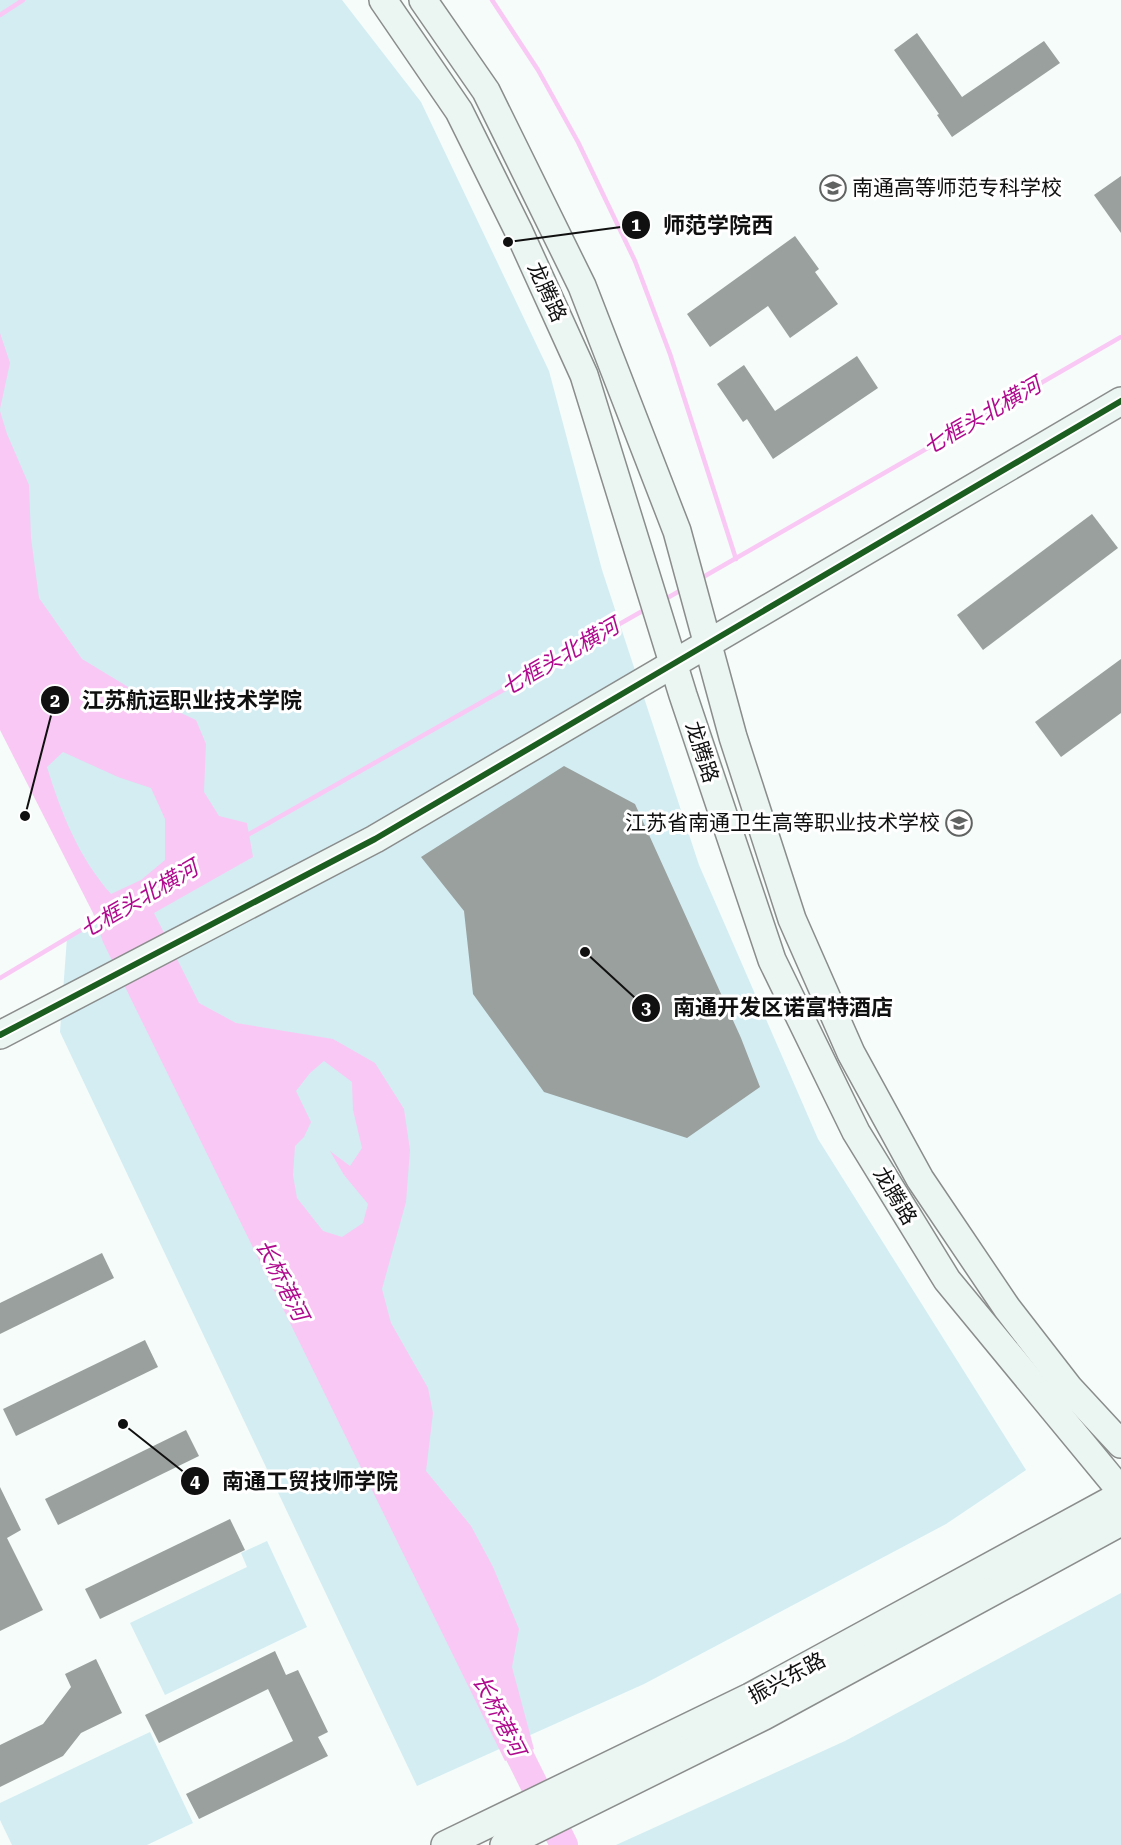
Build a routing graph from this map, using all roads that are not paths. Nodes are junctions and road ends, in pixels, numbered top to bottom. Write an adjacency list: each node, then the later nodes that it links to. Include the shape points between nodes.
1 (383, 0): 5 (main road, 龙腾路, via 459,111 584,375)
2 (423, 0): 4 (main road, 龙腾路, via 486,91 582,286 676,531)
3 (1121, 401): 4 (main road)
4 (707, 642): 5 (main road); 7 (main road, 龙腾路, via 733,737 792,919 851,1053 920,1179 1007,1308 1069,1388)
5 (673, 662): 6 (main road, via 375,839); 8 (main road, 龙腾路, via 772,960 856,1132 946,1280)
6 (0, 1035)
7 (1121, 1444)
8 (1121, 1493): 10 (main road, 振兴东路)
9 (1121, 1522): 10 (main road, 振兴东路, via 764,1716)
10 (601, 1783): 11 (main road, 振兴东路, via 487,1824); 12 (main road, 振兴东路)
11 (445, 1845)
12 (504, 1845)

